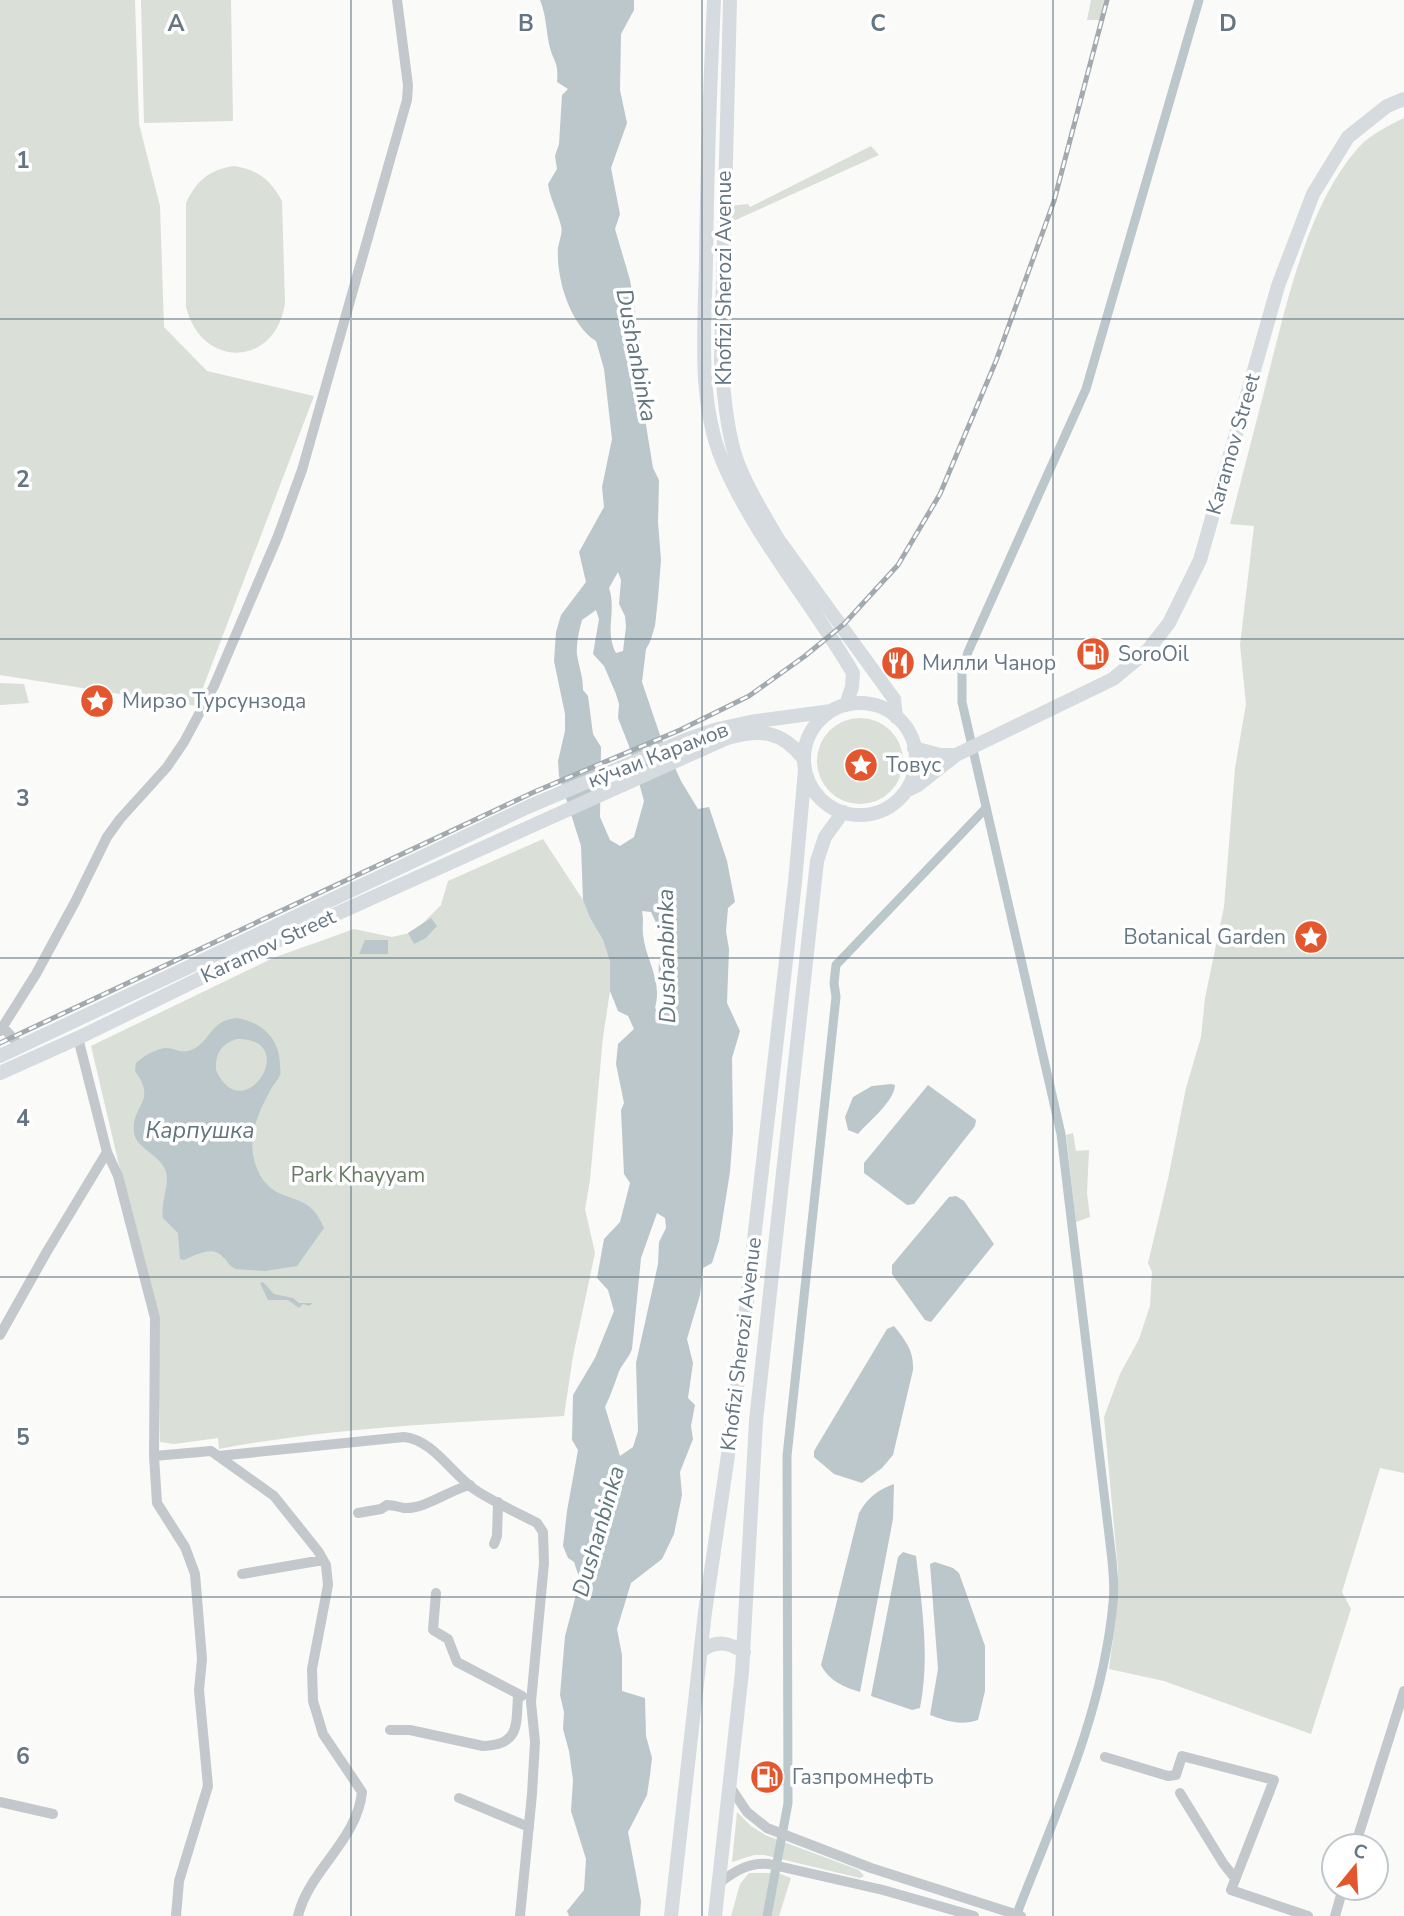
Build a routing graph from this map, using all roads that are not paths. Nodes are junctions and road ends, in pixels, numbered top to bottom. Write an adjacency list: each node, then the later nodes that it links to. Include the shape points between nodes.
1 (397, 0): 19 (street, via 407,100 311,439 278,536 215,687 167,767 107,837)
2 (714, 0): 5 (main road, Khofizi Sherozi Avenue)
3 (730, 0): 6 (main road, Khofizi Sherozi Avenue)
4 (1404, 99): 11 (main road, Karamov Street, via 1387,106 1348,136 1312,194 1278,286 1200,560 1169,623 1148,650 1113,679)
5 (705, 322): 6 (main road); 7 (main road, Khofizi Sherozi Avenue, via 710,415 721,458 743,505 853,673)
6 (722, 323): 9 (main road, Khofizi Sherozi Avenue, via 725,411 736,457 778,539 894,699)
7 (846, 705): 8 (main road); 9 (main road, via 868,704)
8 (831, 711): 12 (main road, via 816,723 807,740); 14 (main road, кӯчаи Карамов, via 718,729)
9 (897, 717): 10 (main road)
10 (914, 748): 11 (main road); 13 (main road, via 914,770)
11 (956, 755): 13 (main road)
12 (804, 764): 15 (main road, via 818,796); 16 (main road, кӯчаи Карамов, via 790,744 772,734 727,738); 35 (main road, Khofizi Sherozi Avenue, via 734,1414)
13 (906, 791): 15 (main road, via 871,814)
14 (530, 806): 17 (main road, Karamov Street)
15 (843, 812): 36 (main road, Khofizi Sherozi Avenue, via 825,837 817,860 756,1421)
16 (537, 822): 18 (main road, Karamov Street)
17 (148, 985): 18 (main road); 21 (main road, Karamov Street)
18 (154, 1000): 20 (main road, Karamov Street)
19 (2, 1029): 21 (street)
20 (78, 1038): 23 (main road, Karamov Street); 24 (street)
21 (20, 1046): 22 (main road, Karamov Street)
22 (0, 1056)
23 (0, 1073)
24 (107, 1152): 25 (street); 26 (street, via 118,1176 155,1318)
25 (0, 1335)
26 (154, 1456): 27 (street, via 211,1451); 54 (street, via 156,1503 185,1547 195,1574 201,1639 199,1690 208,1786 179,1881)
27 (218, 1456): 28 (street, via 404,1437 418,1441); 32 (street, via 274,1496)
28 (470, 1485): 29 (street); 30 (street, via 405,1508 387,1504)
29 (498, 1502): 31 (street); 39 (street, via 537,1523 543,1532)
30 (358, 1513)
31 (494, 1544)
32 (323, 1560): 33 (street); 55 (street, via 328,1585 312,1669 313,1701 323,1734 362,1792 348,1834 317,1876)
33 (242, 1574)
34 (436, 1593): 38 (street, via 433,1630 448,1639 457,1662)
35 (701, 1651): 36 (main road, via 721,1643); 57 (main road, Khofizi Sherozi Avenue)
36 (744, 1652): 43 (main road, Khofizi Sherozi Avenue)
37 (1404, 1691): 40 (street)
38 (518, 1696): 39 (street); 41 (street, via 515,1731 501,1743 483,1746)
39 (531, 1697): 48 (street, via 535,1742)
40 (1402, 1704): 49 (street)
41 (390, 1730)
42 (1105, 1758): 51 (street, via 1168,1776 1176,1775 1182,1756 1274,1780)
43 (729, 1786): 50 (street, via 761,1825); 52 (main road, Khofizi Sherozi Avenue)
44 (1180, 1793): 51 (street)
45 (459, 1798): 48 (street)
46 (0, 1802): 47 (street)
47 (53, 1814)
48 (529, 1827): 56 (street)
49 (1361, 1832)
50 (871, 1868): 53 (street); 60 (street)
51 (1234, 1877): 61 (street, via 1231,1890)
52 (719, 1883): 53 (street, via 742,1867 764,1863); 58 (main road, Khofizi Sherozi Avenue)
53 (866, 1886): 59 (street)
54 (176, 1916)
55 (298, 1916)
56 (520, 1916)
57 (671, 1916)
58 (715, 1916)
59 (974, 1916)
60 (1021, 1916)
61 (1307, 1916)

